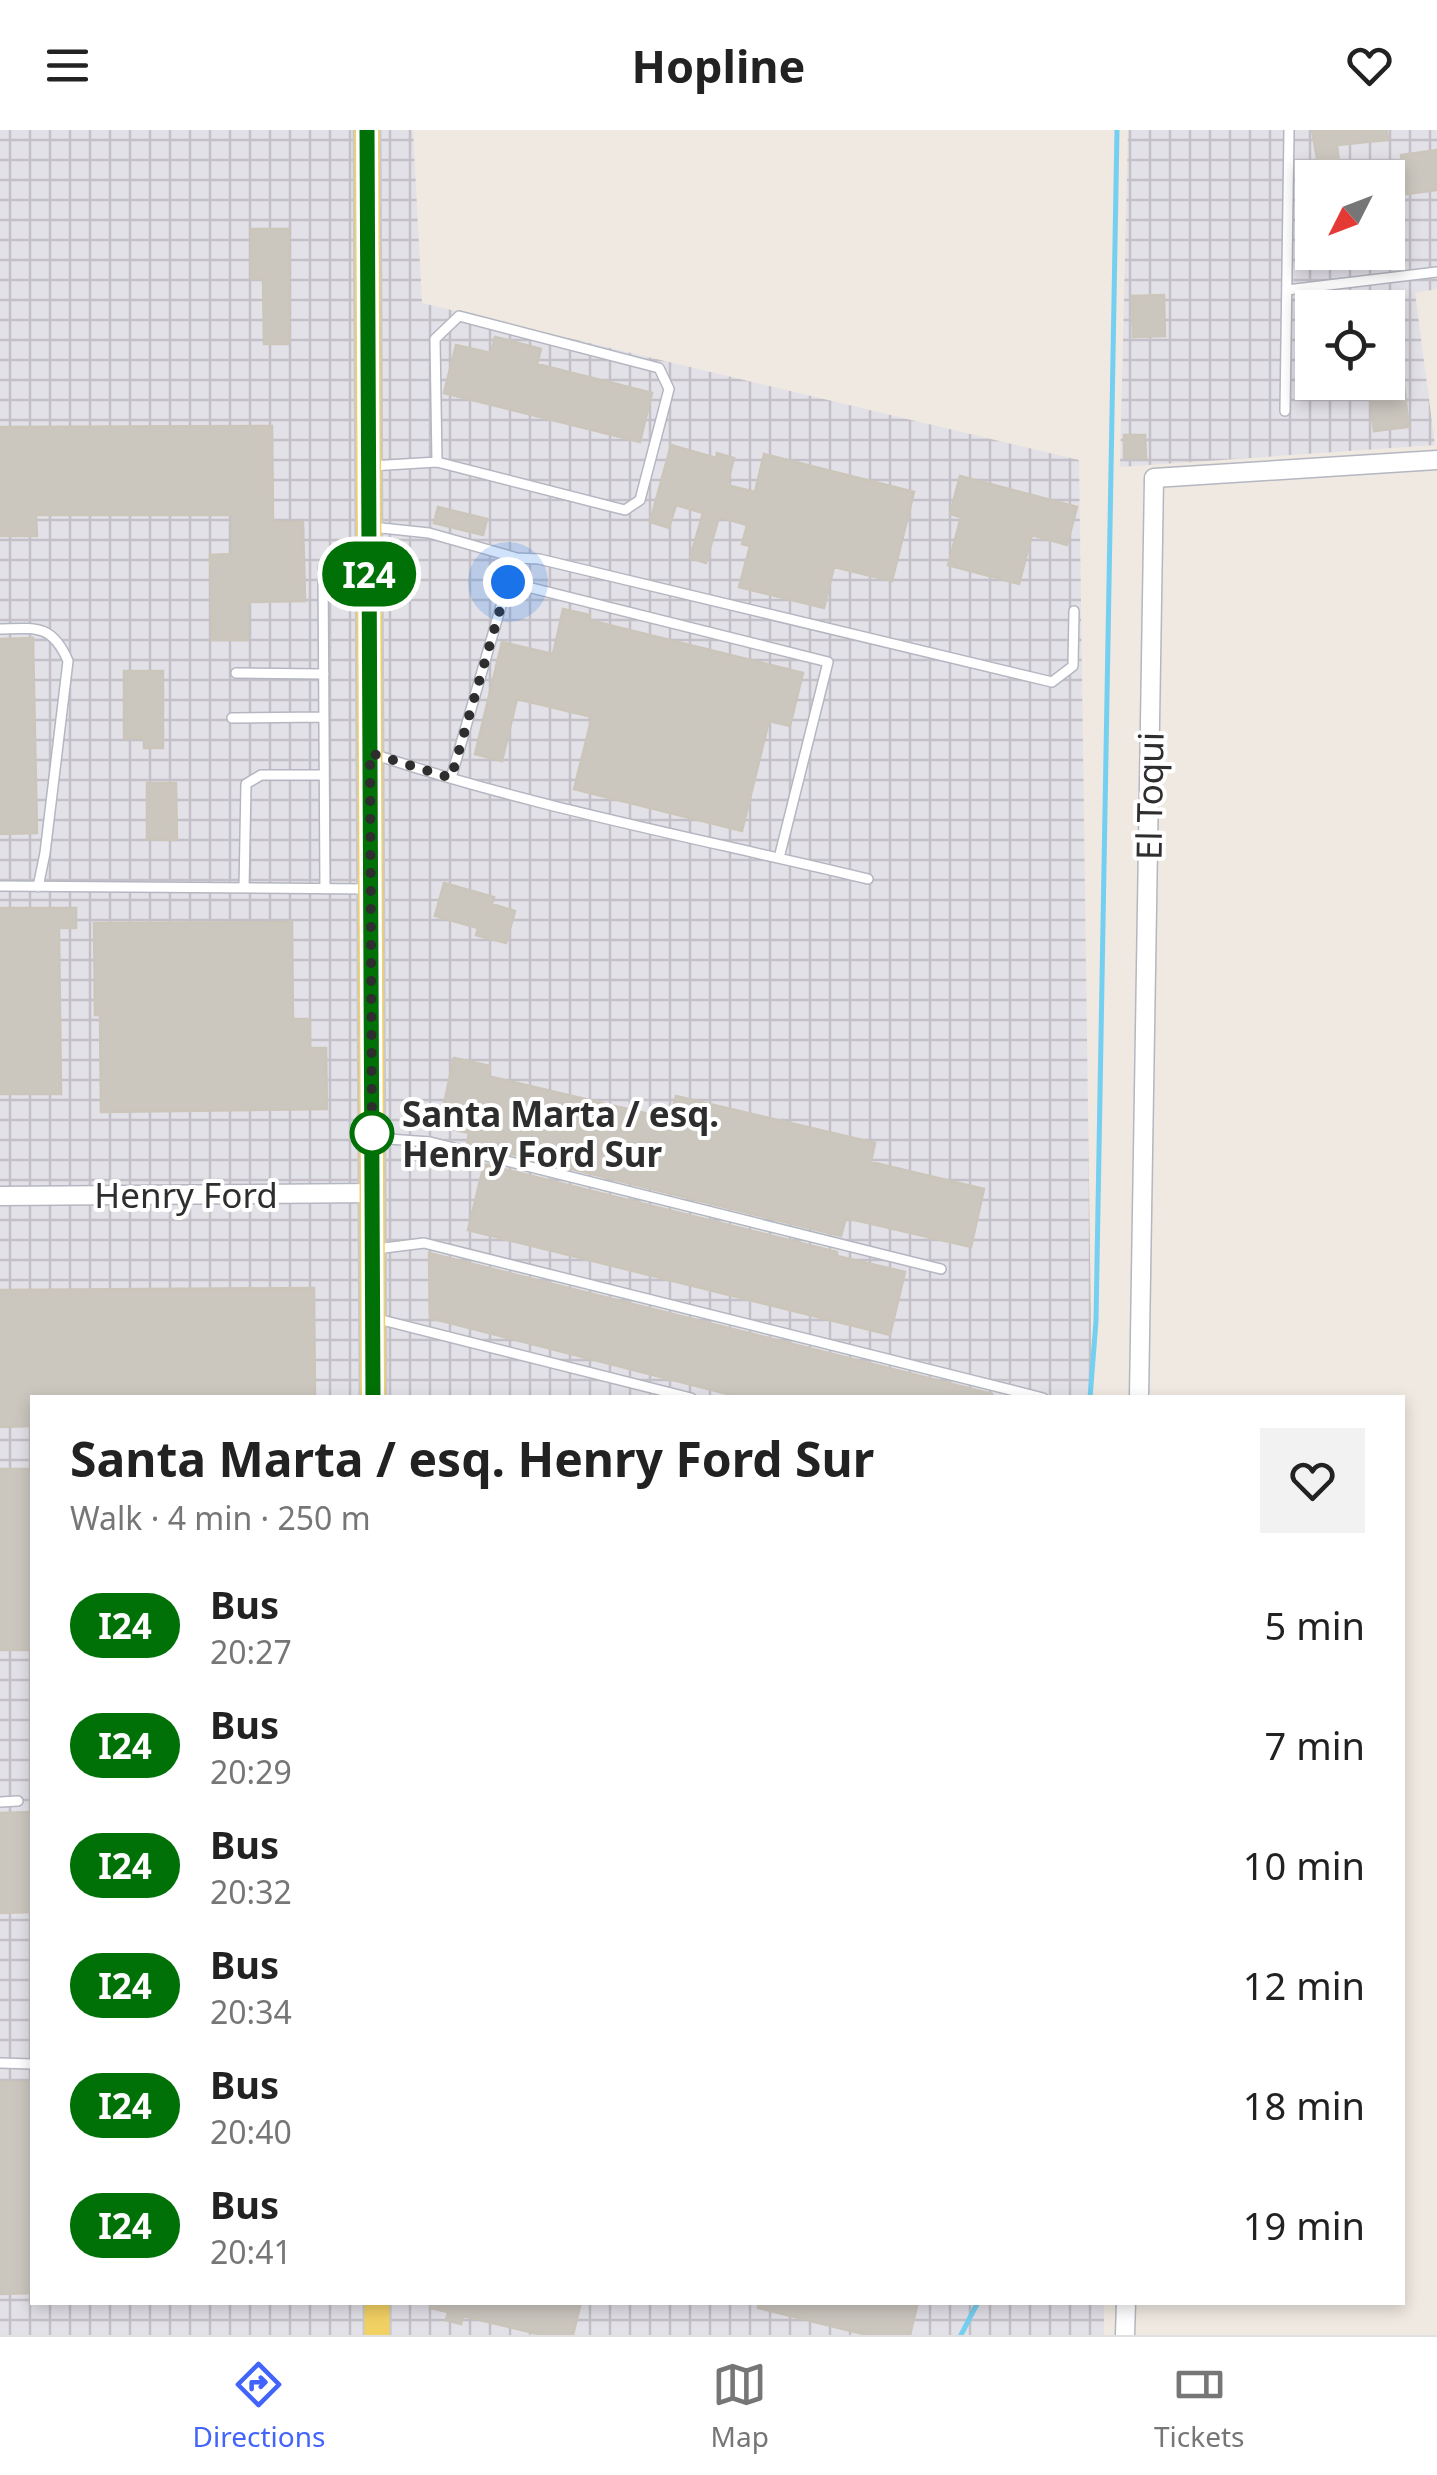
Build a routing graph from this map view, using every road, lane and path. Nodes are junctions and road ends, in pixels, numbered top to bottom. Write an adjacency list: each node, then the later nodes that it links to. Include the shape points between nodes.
1 (366, 130): 8 (main road)
2 (1289, 130): 4 (lane)
3 (1437, 272): 4 (lane)
4 (1287, 290): 5 (lane)
5 (1285, 412)
6 (1437, 460): 36 (street, El Toqui, via 1154,478)
7 (437, 462): 7 (lane, via 626,510 640,500 669,389 659,368 459,316 435,339); 8 (lane)
8 (368, 466): 9 (main road)
9 (369, 527): 11 (lane, via 429,533 1052,682 1073,666); 17 (main road)
10 (324, 568): 14 (lane)
11 (1074, 611)
12 (0, 629): 23 (lane, via 39,628 59,640 68,661)
13 (236, 673): 14 (lane)
14 (324, 674): 15 (lane)
15 (324, 717): 16 (lane); 18 (lane)
16 (232, 718)
17 (370, 753): 19 (lane); 26 (main road)
18 (324, 775): 24 (lane, via 261,775 246,784); 25 (lane)
19 (451, 778): 20 (lane); 20 (lane, via 508,582 828,662)
20 (779, 858): 21 (lane)
21 (868, 880)
22 (0, 886): 23 (lane)
23 (38, 887): 24 (lane)
24 (244, 888): 25 (lane)
25 (325, 889): 26 (lane)
26 (371, 889): 27 (main road)
27 (372, 1138): 28 (main road); 31 (lane, via 430,1142)
28 (372, 1192): 29 (street, Henry Ford); 30 (main road)
29 (0, 1196)
30 (373, 1249): 32 (main road); 35 (lane, via 424,1242)
31 (942, 1269)
32 (373, 1318): 33 (main road); 34 (lane)
33 (373, 1395)
34 (680, 1395)
35 (1031, 1395)
36 (1140, 1395)
37 (18, 1801): 38 (lane)
38 (0, 1802)
39 (0, 2063): 40 (lane)
40 (30, 2064)
41 (377, 2305): 43 (main road)
42 (1126, 2305): 44 (street)
43 (377, 2335)
44 (1125, 2335)

